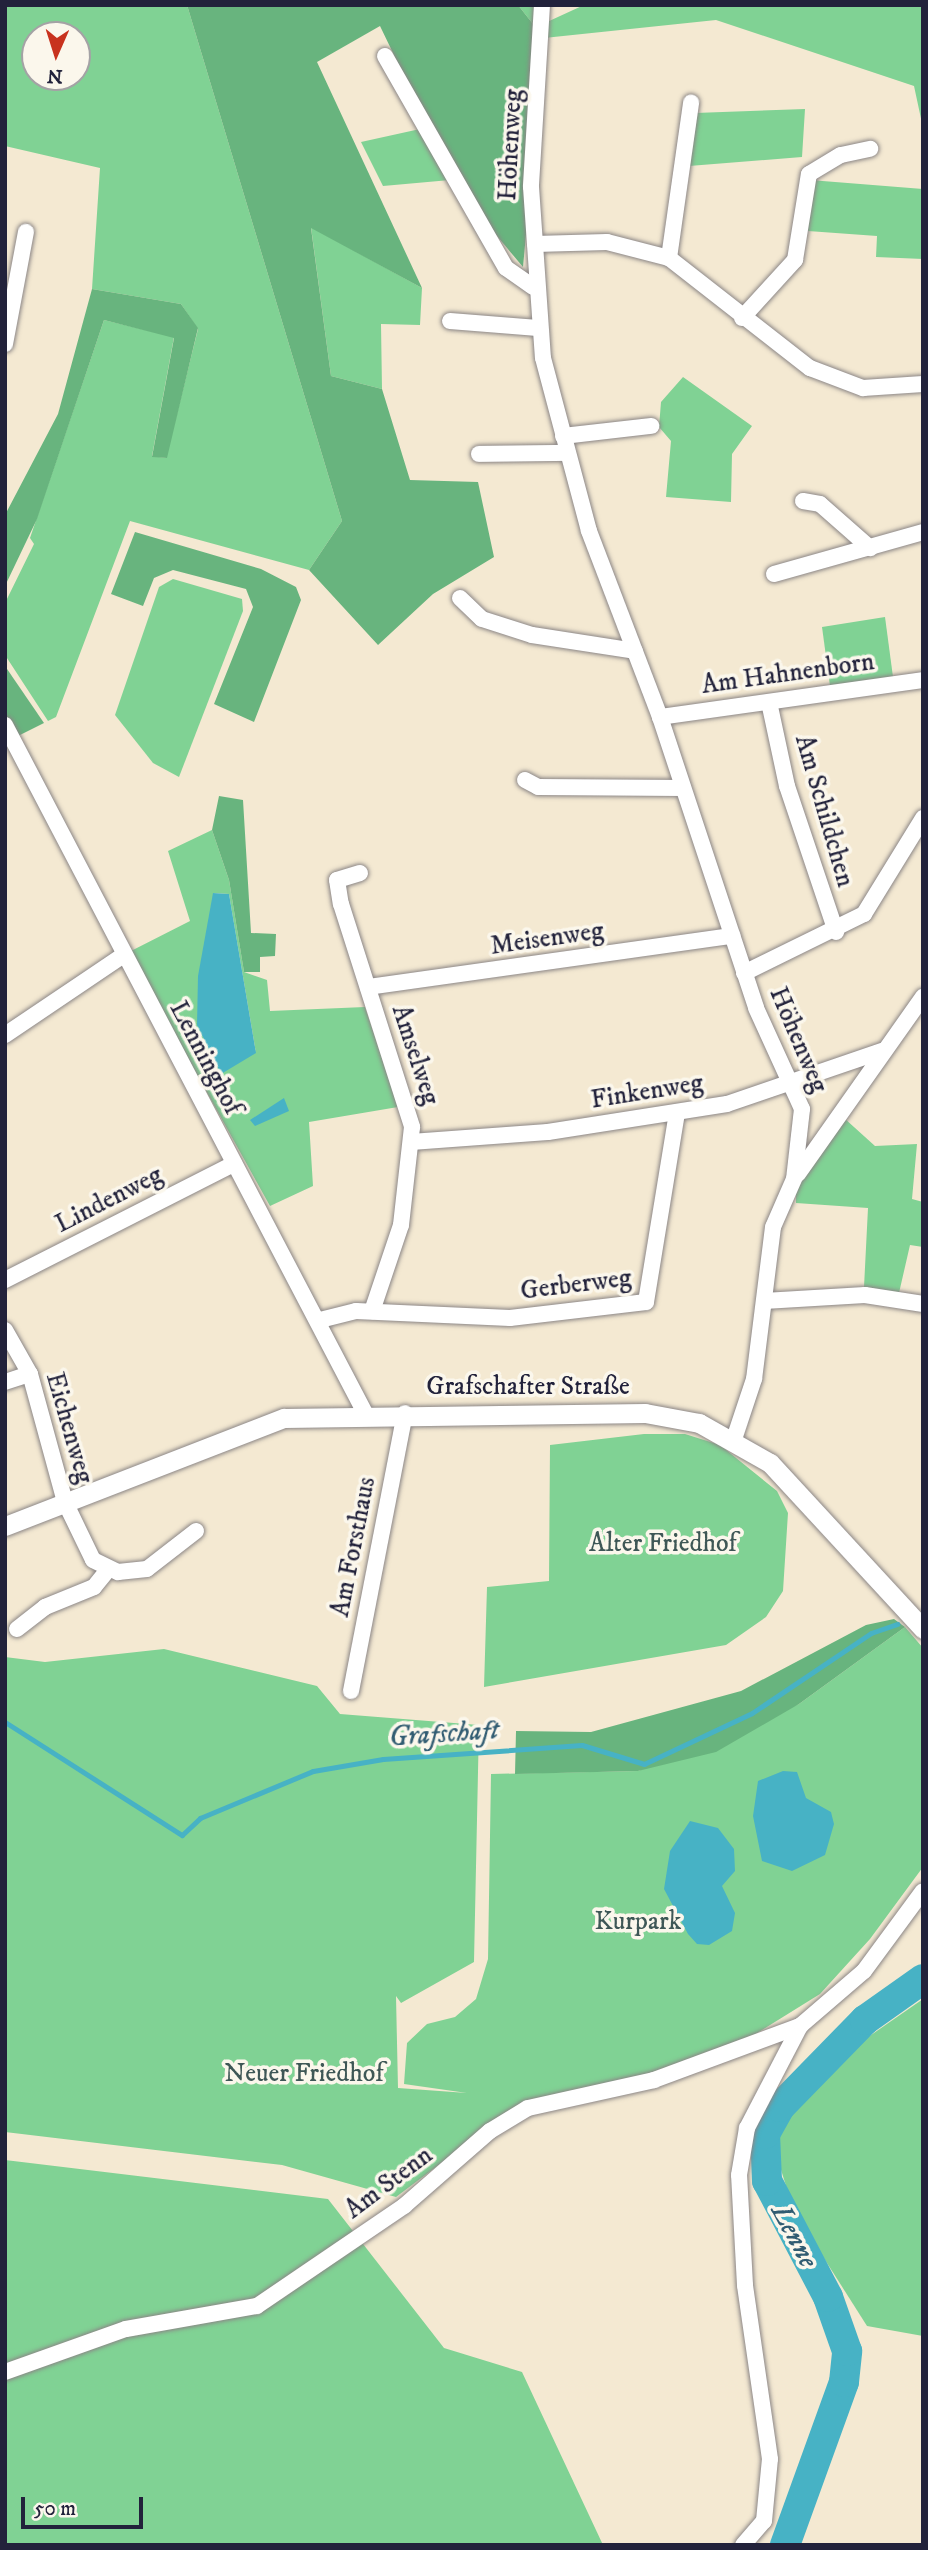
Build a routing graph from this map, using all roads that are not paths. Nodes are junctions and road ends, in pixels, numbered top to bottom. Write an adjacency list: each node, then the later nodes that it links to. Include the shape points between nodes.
1 (542, 5): 6 (street, Höhenweg, via 531,187)
2 (386, 56): 8 (street, Höhenweg, via 506,268)
3 (691, 103): 7 (street)
4 (870, 149): 9 (street, via 841,155 809,174 795,260)
5 (26, 232): 12 (street)
6 (535, 244): 7 (street, via 607,242); 8 (street, Höhenweg)
7 (669, 258): 9 (street)
8 (533, 287): 11 (street, Höhenweg)
9 (741, 318): 13 (street, via 786,355 847,384 894,390)
10 (450, 321): 11 (street)
11 (538, 328): 15 (street, Höhenweg)
12 (5, 344)
13 (923, 384)
14 (651, 426): 15 (street)
15 (565, 445): 16 (street); 22 (street, Höhenweg)
16 (478, 454)
17 (803, 500): 19 (street, via 820,505)
18 (923, 533): 19 (street)
19 (870, 548): 20 (street)
20 (775, 574)
21 (460, 598): 22 (street, via 473,614 523,632)
22 (635, 651): 25 (street, Höhenweg)
23 (923, 680): 24 (street, Am Hahnenborn)
24 (769, 702): 25 (street, Am Hahnenborn); 31 (street, Am Schildchen, via 787,786)
25 (660, 716): 28 (street, Höhenweg)
26 (7, 732): 33 (street, Lenninghof)
27 (525, 780): 28 (street, via 537,788)
28 (683, 788): 32 (street, Höhenweg)
29 (923, 818): 31 (street, via 873,904)
30 (360, 873): 35 (street, Amselweg, via 337,880)
31 (836, 932): 34 (street)
32 (733, 936): 34 (street, Höhenweg); 35 (street, Meisenweg)
33 (122, 956): 37 (street); 42 (street, Lenninghof)
34 (744, 972): 39 (street, Höhenweg)
35 (368, 987): 41 (street, Amselweg, via 411,1116)
36 (923, 997): 38 (street)
37 (5, 1035)
38 (882, 1051): 39 (street, Finkenweg); 43 (street)
39 (792, 1086): 40 (street, Finkenweg); 43 (street, Höhenweg, via 802,1119)
40 (677, 1114): 41 (street, Finkenweg); 47 (street, Gerberweg, via 646,1302 510,1318)
41 (411, 1142): 47 (street, Amselweg, via 396,1247)
42 (234, 1164): 44 (street, Lindenweg); 48 (street, Lenninghof)
43 (794, 1179): 45 (street, Höhenweg, via 773,1227)
44 (5, 1280)
45 (764, 1301): 46 (street, via 865,1296); 54 (street, Höhenweg, via 752,1386)
46 (923, 1304)
47 (372, 1311): 48 (street, Gerberweg)
48 (320, 1320): 52 (street, Lenninghof)
49 (5, 1330): 50 (street, Eichenweg)
50 (30, 1374): 51 (street); 55 (street, Eichenweg)
51 (5, 1382)
52 (365, 1413): 53 (street, Grafschafter Straße); 55 (street, Grafschafter Straße, via 265,1424)
53 (405, 1413): 54 (street, Grafschafter Straße, via 645,1413 699,1423); 61 (street, Am Forsthaus)
54 (734, 1439): 59 (street, Grafschafter Straße, via 791,1481)
55 (65, 1502): 56 (street, Grafschafter Straße); 58 (street, via 87,1551)
56 (5, 1526)
57 (196, 1531): 58 (street, via 160,1563 137,1572)
58 (108, 1570): 60 (street, via 93,1587 45,1607)
59 (922, 1628)
60 (17, 1629)
61 (351, 1691)
62 (923, 1891): 63 (street, Am Stenn, via 864,1971)
63 (800, 2026): 64 (street, Am Stenn, via 654,2080 528,2108 490,2131 404,2206 257,2306 126,2329); 65 (street, Am Stenn, via 747,2128 739,2175 745,2285 770,2459 764,2521)
64 (5, 2372)
65 (743, 2545)

